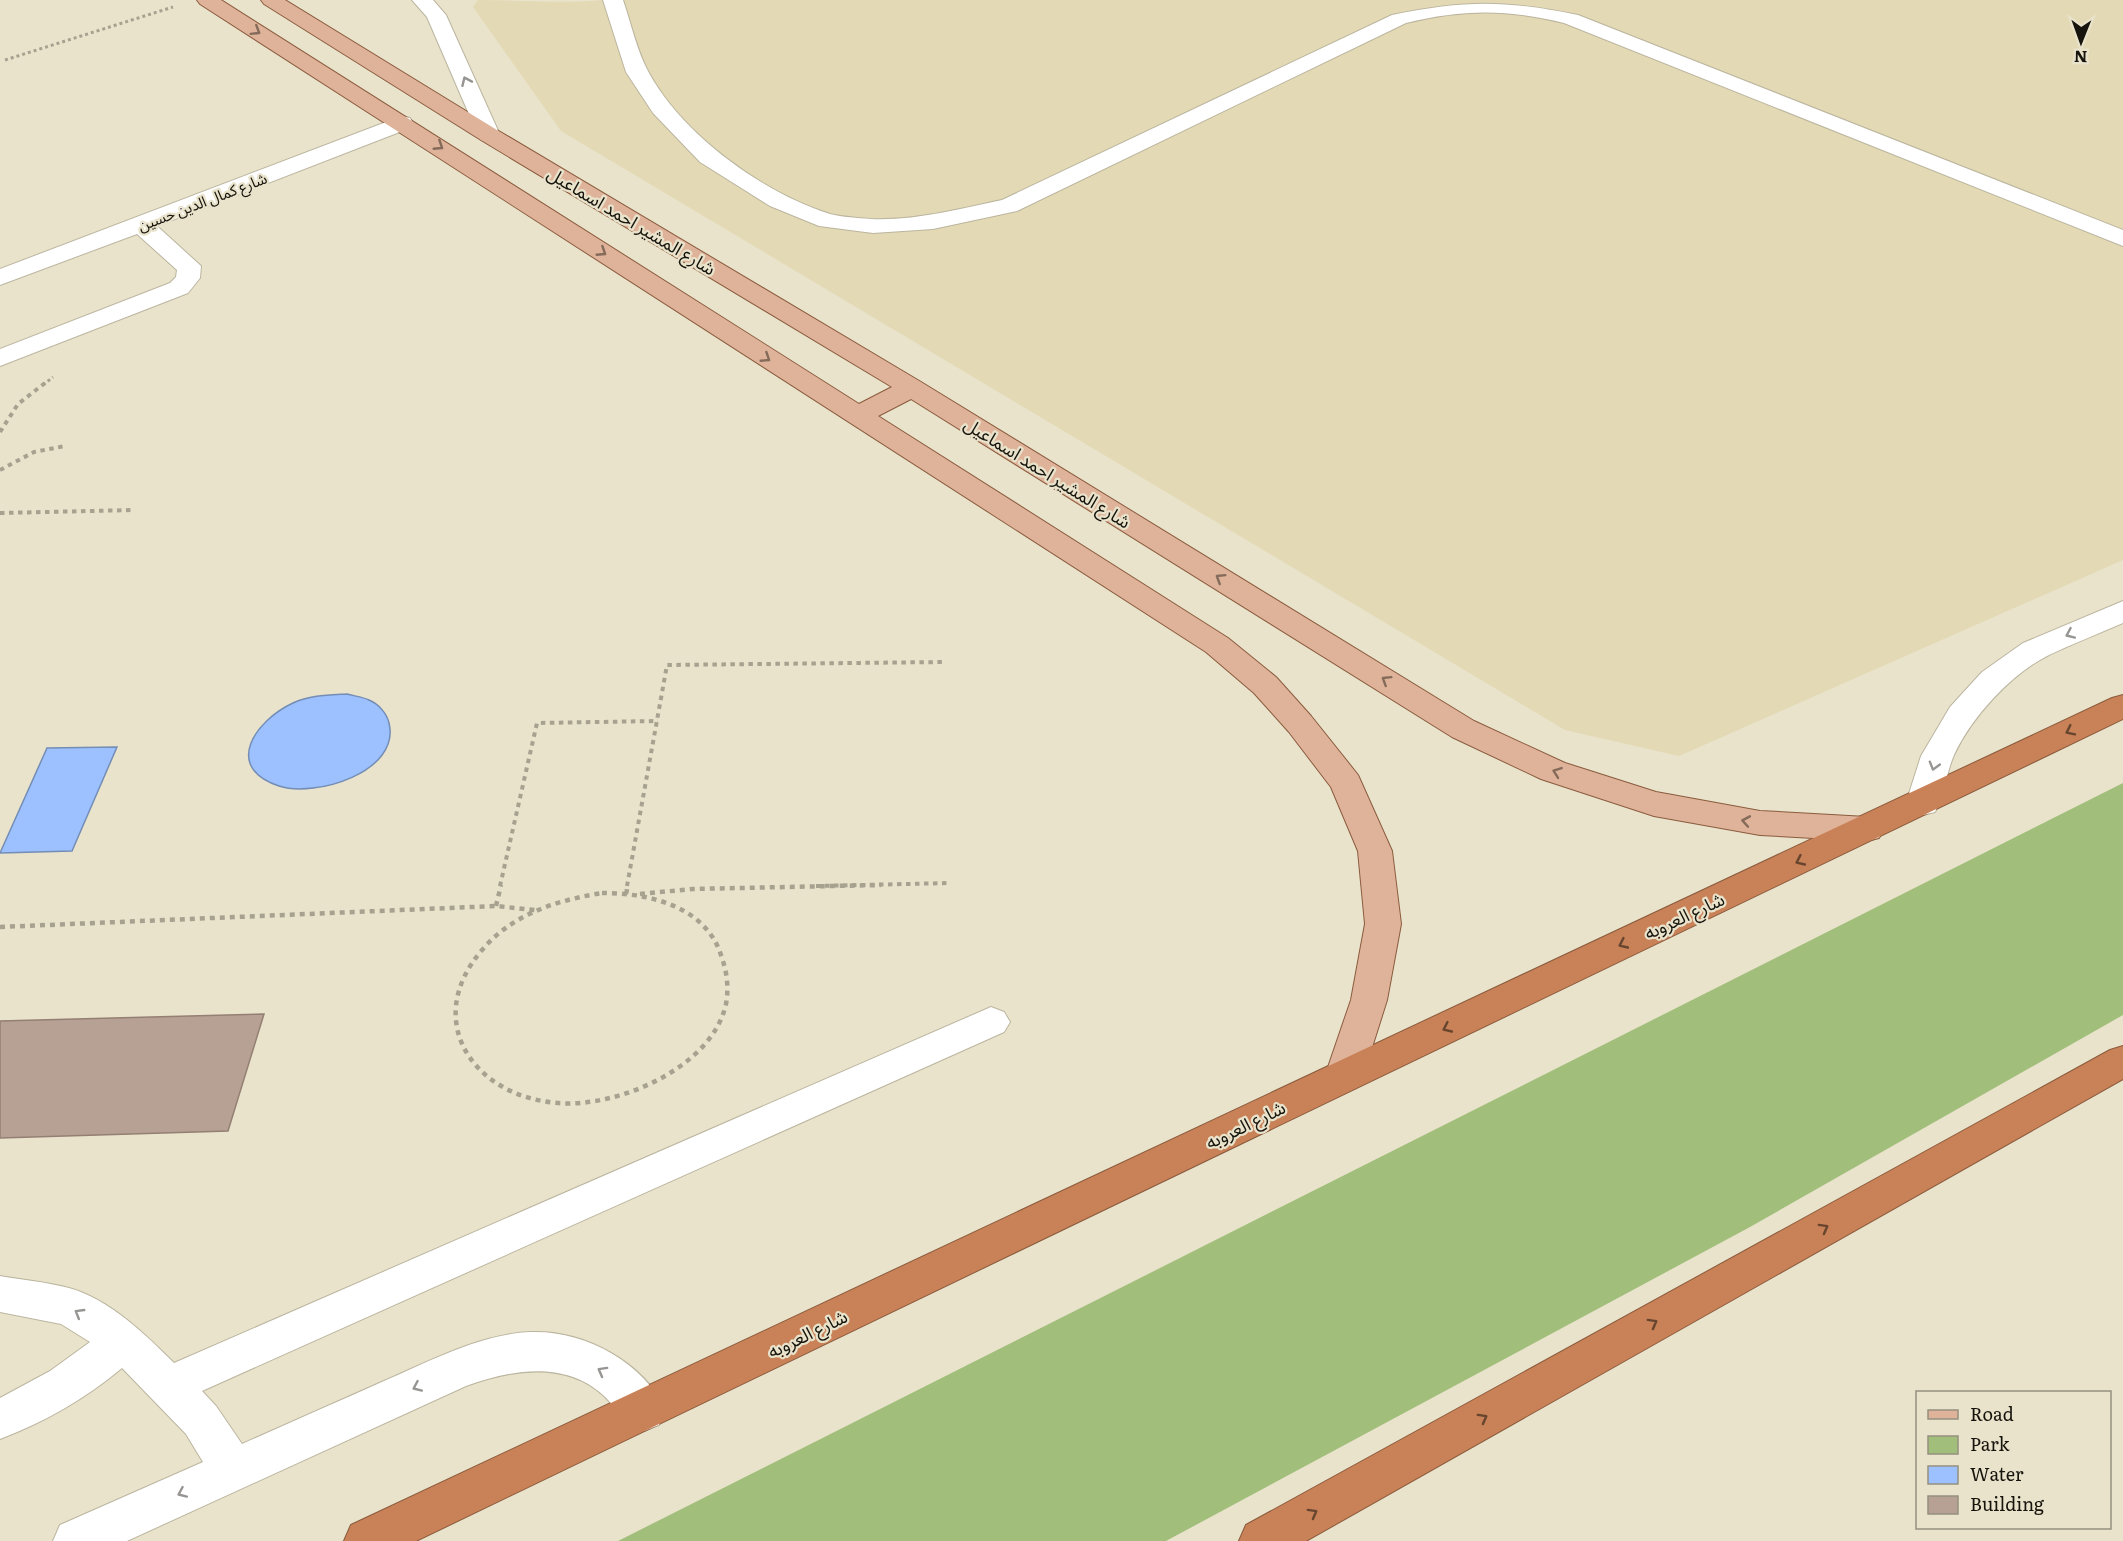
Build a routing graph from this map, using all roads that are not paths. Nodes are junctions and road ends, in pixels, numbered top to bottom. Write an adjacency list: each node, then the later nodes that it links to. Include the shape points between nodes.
1 (271, 0): 6 (main road, شارع المشير احمد اسماعيل)
2 (422, 0): 6 (street, one-way to 2, via 436,15)
3 (613, 0): 8 (street, via 637,72 661,108 700,149 778,201 827,220 873,225 933,222 1009,206 1399,19 1436,7 1495,1 1571,19)
4 (195, 2): 5 (main road, one-way to 5)
5 (402, 123): 7 (street, شارع كمال الدين حسين); 12 (main road, one-way to 12)
6 (489, 135): 11 (main road, شارع المشير احمد اسماعيل)
7 (141, 225): 9 (street, شارع كمال الدين حسين); 10 (street, via 189,266 187,281 179,288)
8 (2123, 239)
9 (4, 271)
10 (0, 358)
11 (912, 388): 12 (main road); 16 (main road, شارع المشير احمد اسماعيل, one-way to 11, via 1760,823 1654,804 1553,771 1463,729)
12 (856, 416): 19 (main road, via 1217,645 1265,685 1346,783 1375,851 1383,924 1369,1000)
13 (2123, 610): 15 (street, one-way to 15, via 2034,650 1993,680 1960,714 1937,756)
14 (2123, 706): 15 (highway, شارع العروبه, one-way to 15)
15 (1923, 802): 16 (highway, شارع العروبه)
16 (1867, 829): 19 (highway, شارع العروبه, one-way to 19)
17 (991, 1022): 22 (street)
18 (2123, 1061): 28 (highway, one-way to 18)
19 (1344, 1076): 23 (highway, شارع العروبه)
20 (0, 1294): 21 (street, one-way to 20, via 69,1307)
21 (122, 1338): 22 (street); 24 (street, via 70,1385)
22 (170, 1385): 25 (street, via 201,1420)
23 (644, 1411): 25 (street, one-way to 25, via 610,1375 576,1357 537,1351 494,1356); 27 (highway, شارع العروبه)
24 (0, 1419)
25 (234, 1470): 26 (street, one-way to 26)
26 (76, 1541)
27 (367, 1541)
28 (1262, 1541)

